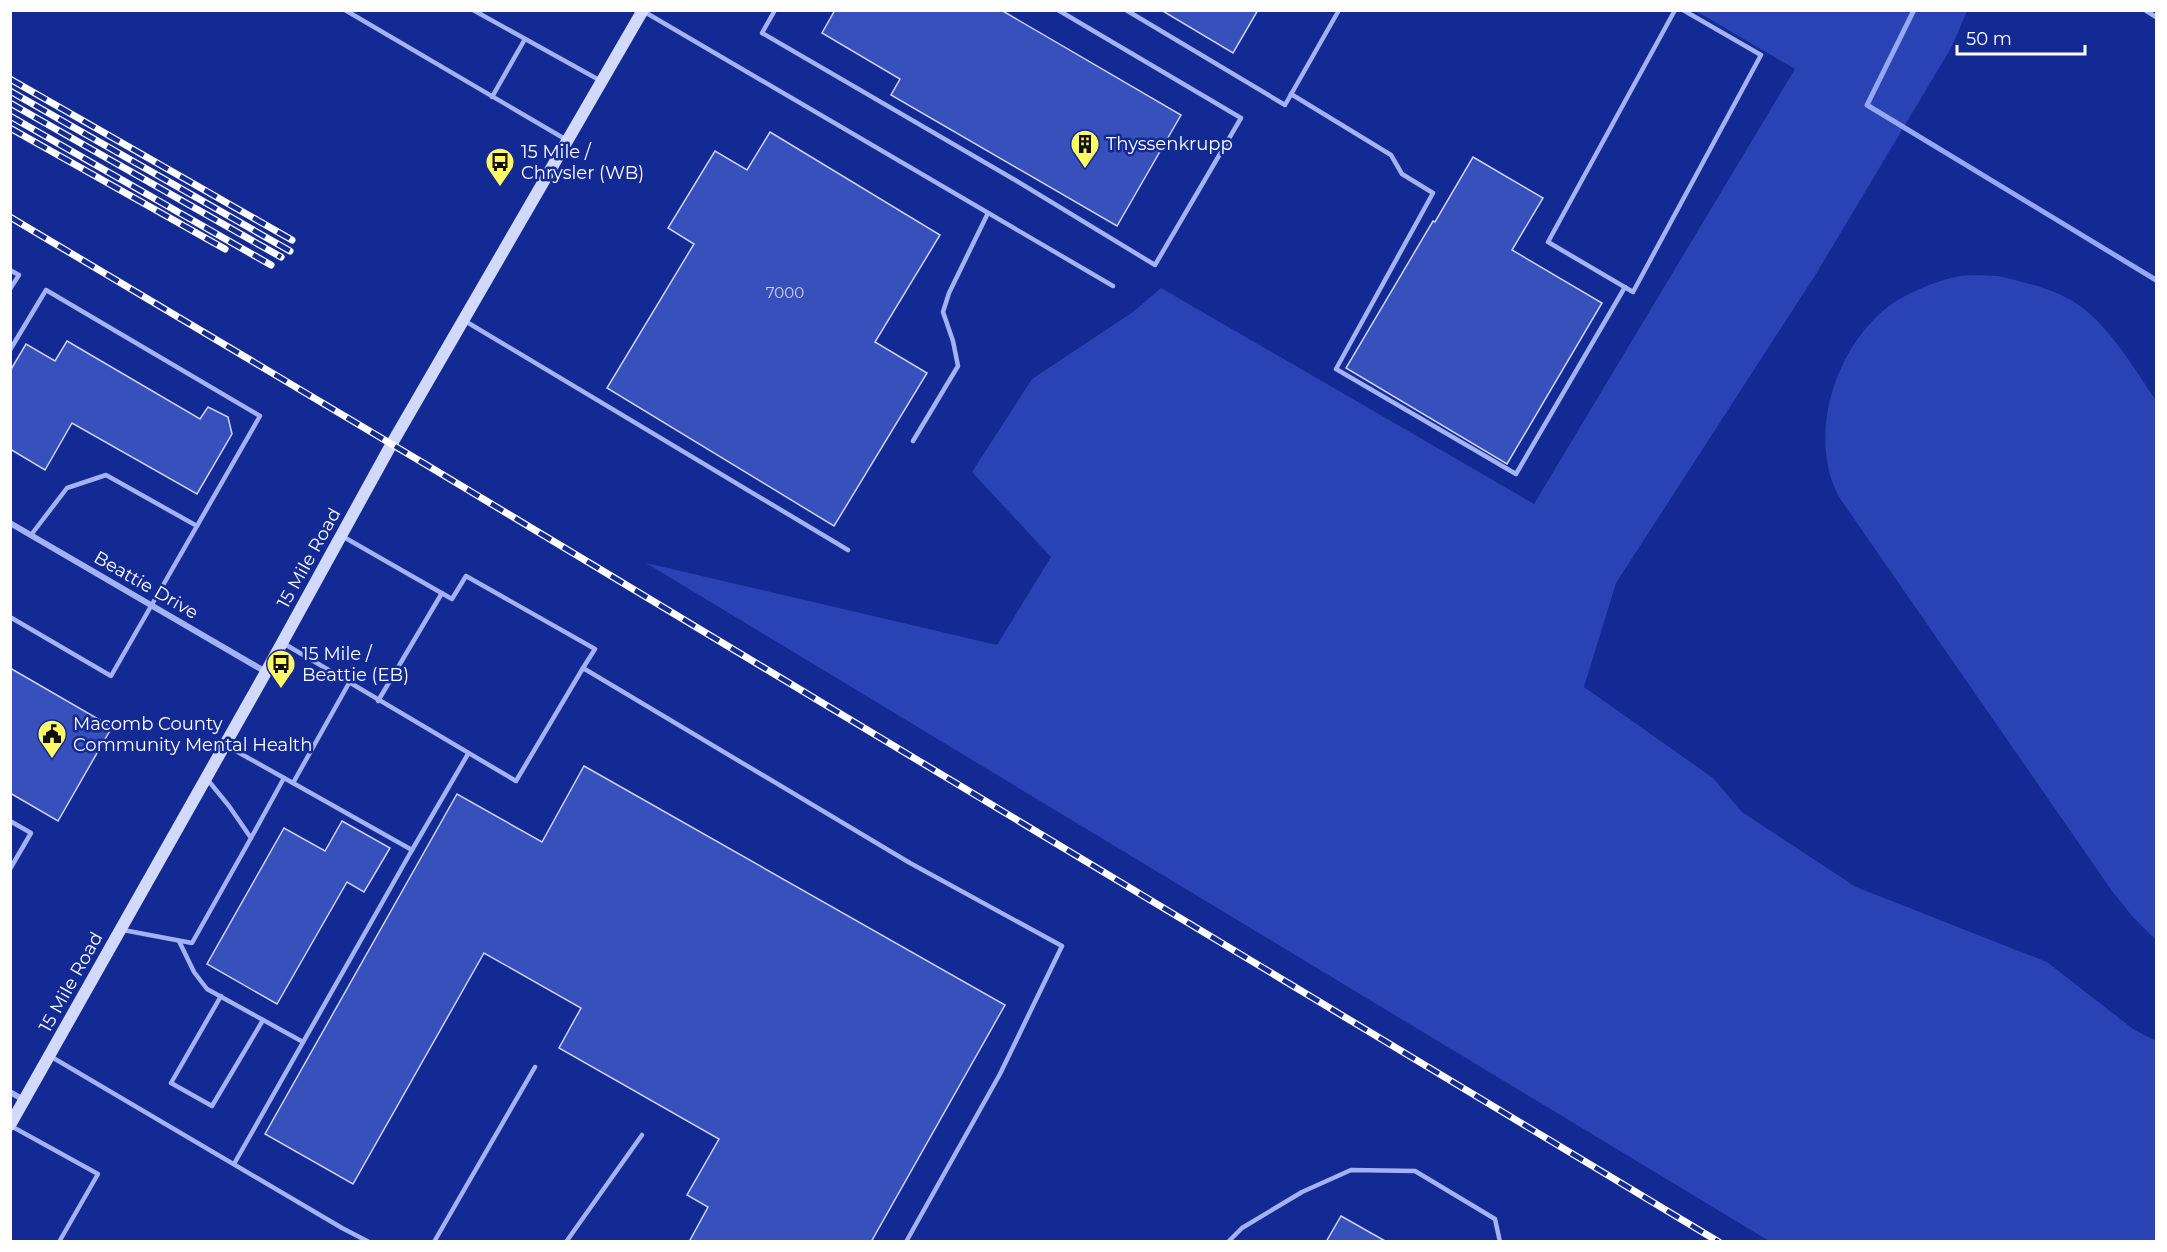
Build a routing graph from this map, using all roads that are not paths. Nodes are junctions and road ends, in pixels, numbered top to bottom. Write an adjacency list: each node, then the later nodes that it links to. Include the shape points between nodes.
1 (345, 10): 15 (lane)
2 (473, 10): 12 (lane)
3 (775, 10): 4 (lane, via 762,33 1155,266 1241,118)
4 (1058, 10)
5 (1126, 10): 14 (lane, via 1285,105)
6 (1339, 10): 14 (lane)
7 (1675, 10): 20 (lane, via 1548,242)
8 (1683, 10): 20 (lane, via 1761,55 1633,292)
9 (2145, 10): 11 (lane)
10 (643, 11): 13 (main road, 15 Mile Road); 17 (lane)
11 (2157, 17)
12 (525, 39): 13 (lane); 15 (lane)
13 (602, 81): 16 (main road, 15 Mile Road)
14 (1291, 94): 20 (lane, via 1391,155 1402,174 1433,193 1336,369 1516,474)
15 (492, 97): 16 (lane)
16 (568, 140): 22 (main road, 15 Mile Road)
17 (988, 213): 19 (lane); 24 (lane, via 943,312 958,366)
18 (10, 270): 21 (lane, via 19,275)
19 (1113, 286)
20 (1625, 287)
21 (10, 288)
22 (465, 321): 28 (main road, 15 Mile Road); 29 (lane)
23 (10, 350): 26 (lane, via 46,290 260,416)
24 (914, 441)
25 (10, 523): 27 (street, Beattie Drive)
26 (197, 526): 27 (lane, via 106,475 67,488); 31 (lane)
27 (31, 535): 31 (street, Beattie Drive)
28 (342, 536): 30 (lane); 33 (main road, 15 Mile Road)
29 (848, 549)
30 (442, 593): 34 (lane, via 452,599 466,576 595,649); 37 (lane)
31 (152, 606): 32 (lane, via 111,676); 35 (street, Beattie Drive)
32 (10, 617)
33 (282, 643): 35 (main road, 15 Mile Road); 36 (lane)
34 (583, 668): 39 (lane, via 516,782); 63 (lane, via 910,863 1062,946 1000,1074)
35 (266, 672): 38 (main road, 15 Mile Road)
36 (349, 683): 37 (lane); 42 (lane)
37 (378, 700): 39 (lane)
38 (225, 744): 40 (main road, 15 Mile Road); 41 (lane)
39 (468, 754): 45 (lane)
40 (206, 778): 44 (lane); 47 (main road, 15 Mile Road)
41 (284, 778): 42 (lane); 44 (lane)
42 (293, 783): 45 (lane)
43 (10, 820): 46 (lane, via 32,833)
44 (251, 838): 48 (lane, via 192,943)
45 (412, 850): 51 (lane)
46 (10, 869)
47 (120, 930): 48 (lane); 52 (main road, 15 Mile Road)
48 (179, 941): 49 (lane, via 194,972 207,989)
49 (221, 996): 50 (lane); 50 (lane, via 171,1083 212,1106)
50 (264, 1020): 51 (lane)
51 (303, 1042): 58 (lane)
52 (50, 1056): 55 (main road, 15 Mile Road); 58 (lane)
53 (535, 1067): 61 (lane)
54 (10, 1092): 55 (street)
55 (25, 1100): 56 (main road, 15 Mile Road)
56 (10, 1125): 59 (lane, via 98,1174)
57 (642, 1136): 62 (lane)
58 (234, 1164): 60 (lane)
59 (59, 1242)
60 (369, 1242)
61 (434, 1242)
62 (566, 1242)
63 (906, 1242)
64 (1228, 1242): 65 (lane, via 1242,1228 1302,1192 1351,1170 1362,1170 1415,1171 1495,1219)
65 (1500, 1242)

